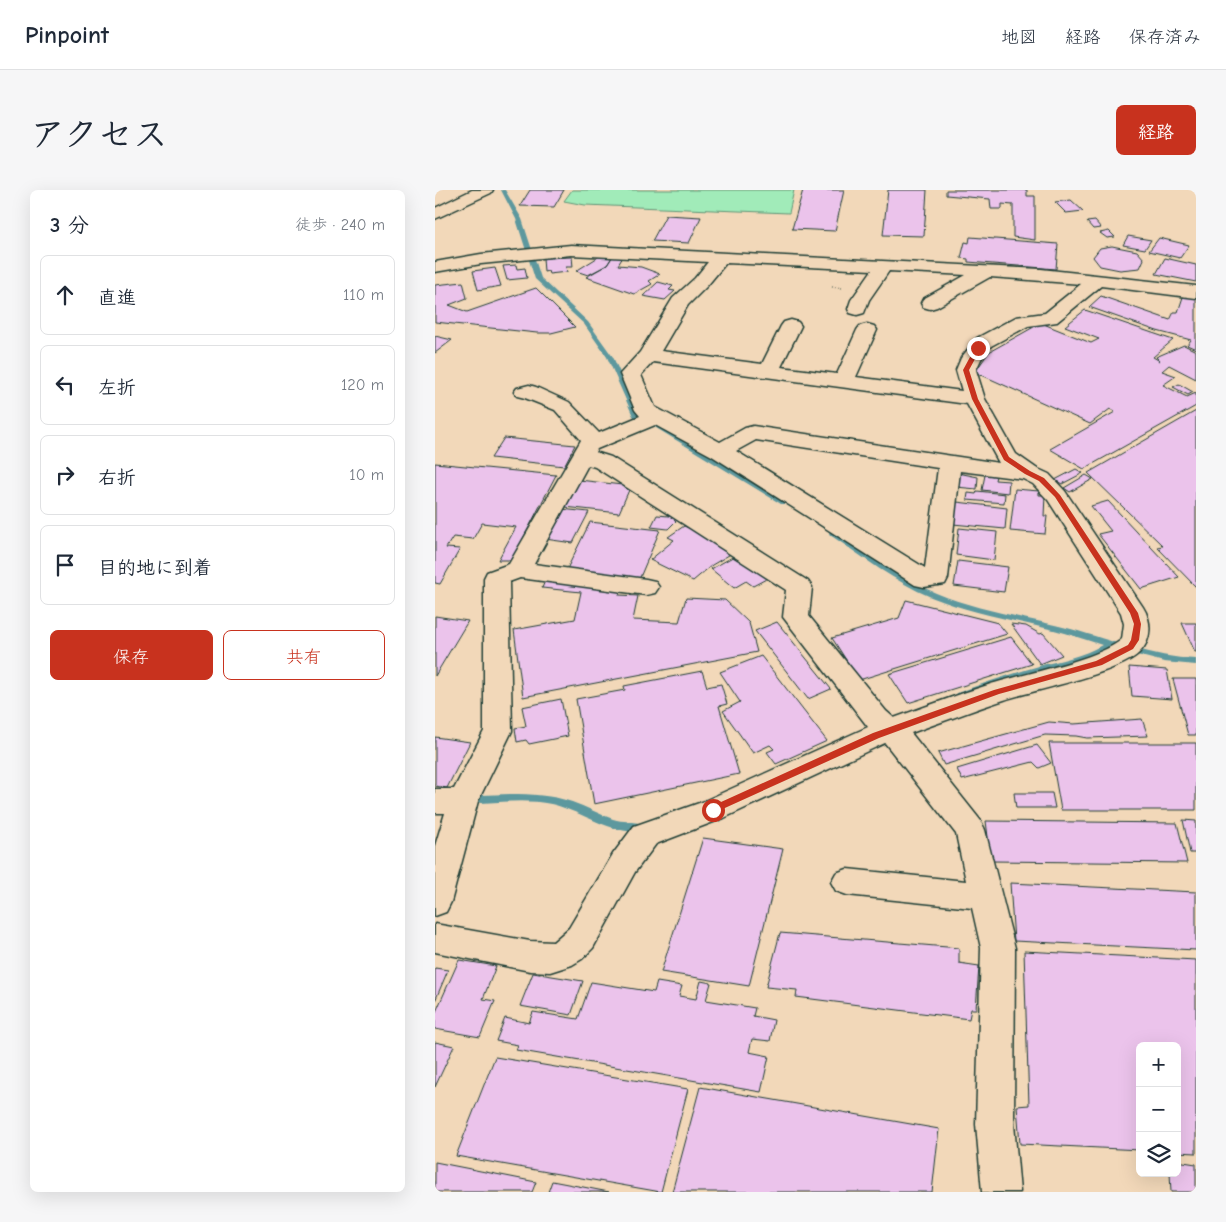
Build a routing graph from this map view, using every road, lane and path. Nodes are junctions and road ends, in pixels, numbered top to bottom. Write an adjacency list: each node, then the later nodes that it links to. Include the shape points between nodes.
1 (485, 190): 2 (street)
2 (435, 214)
3 (721, 257): 4 (street); 5 (street, via 571,250); 13 (street, via 680,302)
4 (884, 265): 6 (street); 10 (street)
5 (435, 267)
6 (987, 271): 7 (street); 9 (street)
7 (1097, 280): 8 (street); 17 (street, via 1051,318 1023,321 984,342 966,370)
8 (1196, 292)
9 (930, 303)
10 (857, 308)
11 (791, 326): 14 (street)
12 (867, 330): 15 (street)
13 (648, 355): 14 (street); 18 (street, via 630,374 646,410)
14 (769, 371): 15 (street)
15 (844, 382): 17 (street)
16 (524, 392): 19 (street, via 529,391 562,406)
17 (975, 399): 22 (street, via 1007,458)
18 (657, 417): 19 (street); 20 (street)
19 (589, 449): 23 (street, via 570,475); 25 (street, via 603,462 799,587 796,617)
20 (720, 451): 21 (street, via 753,433); 21 (street, via 924,579 936,578)
21 (949, 463): 22 (street)
22 (1027, 473): 25 (street, via 1041,480 1057,496 1134,613 1137,633 1124,651 1085,667 997,692)
23 (518, 570): 24 (street); 26 (street, via 496,578 499,731)
24 (646, 587)
25 (889, 731): 28 (street, via 901,741 970,830); 30 (street, via 713,810 645,835 615,877 581,938 560,955 550,958 529,956)
26 (449, 801): 29 (street)
27 (847, 882): 28 (street)
28 (985, 896): 31 (street, via 998,948 995,1124)
29 (435, 902)
30 (435, 938)
31 (1001, 1192)

